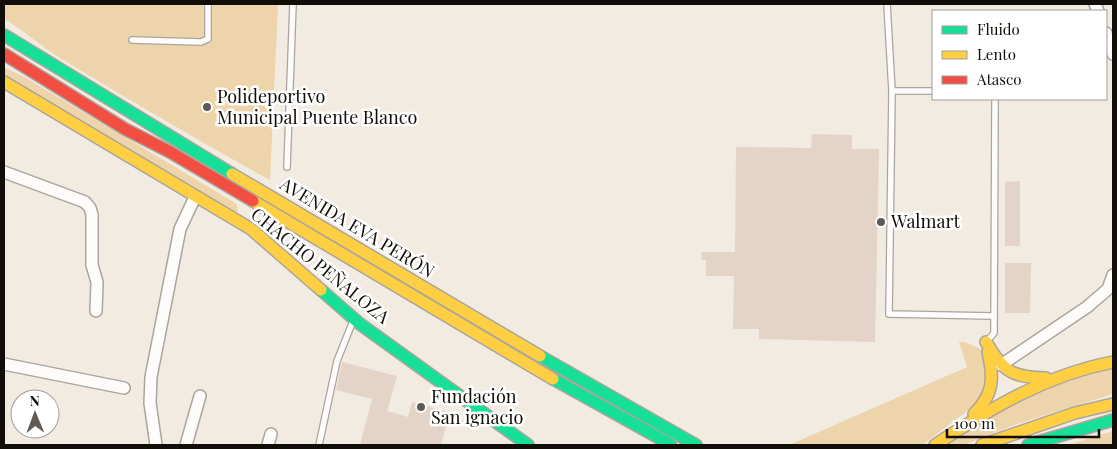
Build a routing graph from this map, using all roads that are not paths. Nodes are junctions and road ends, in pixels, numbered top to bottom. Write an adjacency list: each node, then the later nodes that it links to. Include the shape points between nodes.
1 (208, 4): 6 (lane, via 208,39 201,42)
2 (293, 4): 13 (lane)
3 (887, 4): 10 (lane)
4 (4, 35): 38 (main road, AVENIDA EVA PERÓN, via 185,146)
5 (1107, 36): 8 (street)
6 (132, 40)
7 (4, 54): 16 (main road, AVENIDA EVA PERÓN, via 125,129)
8 (1113, 54)
9 (4, 82): 15 (main road, CHACHO PEÑALOZA)
10 (892, 91): 11 (lane); 20 (lane, via 889,314)
11 (932, 91)
12 (995, 100): 20 (lane)
13 (287, 167)
14 (4, 172): 19 (street, via 85,202 90,208 92,265 97,282)
15 (195, 197): 17 (main road, CHACHO PEÑALOZA); 33 (street, via 180,229 151,377 150,403)
16 (265, 209): 17 (main road); 37 (main road, AVENIDA EVA PERÓN, via 567,388)
17 (251, 229): 21 (main road, CHACHO PEÑALOZA)
18 (1113, 275): 26 (street, via 1108,289 1088,307)
19 (96, 311)
20 (994, 316): 22 (lane, via 994,333)
21 (354, 319): 35 (lane, via 337,361); 36 (main road, CHACHO PEÑALOZA)
22 (986, 342): 26 (main road); 32 (main road, via 994,378 990,396 984,406)
23 (1113, 352): 27 (main road)
24 (1113, 362): 27 (main road)
25 (4, 364): 28 (street)
26 (1001, 365): 27 (main road, via 1020,378 1047,378)
27 (1067, 372): 32 (main road, via 1018,393)
28 (124, 388)
29 (200, 396): 34 (street)
30 (1113, 404): 40 (main road)
31 (1113, 420): 41 (main road)
32 (955, 432): 39 (main road)
33 (156, 445)
34 (186, 445)
35 (319, 445)
36 (528, 445)
37 (671, 445)
38 (696, 445)
39 (935, 445)
40 (982, 445)
41 (1028, 445)

